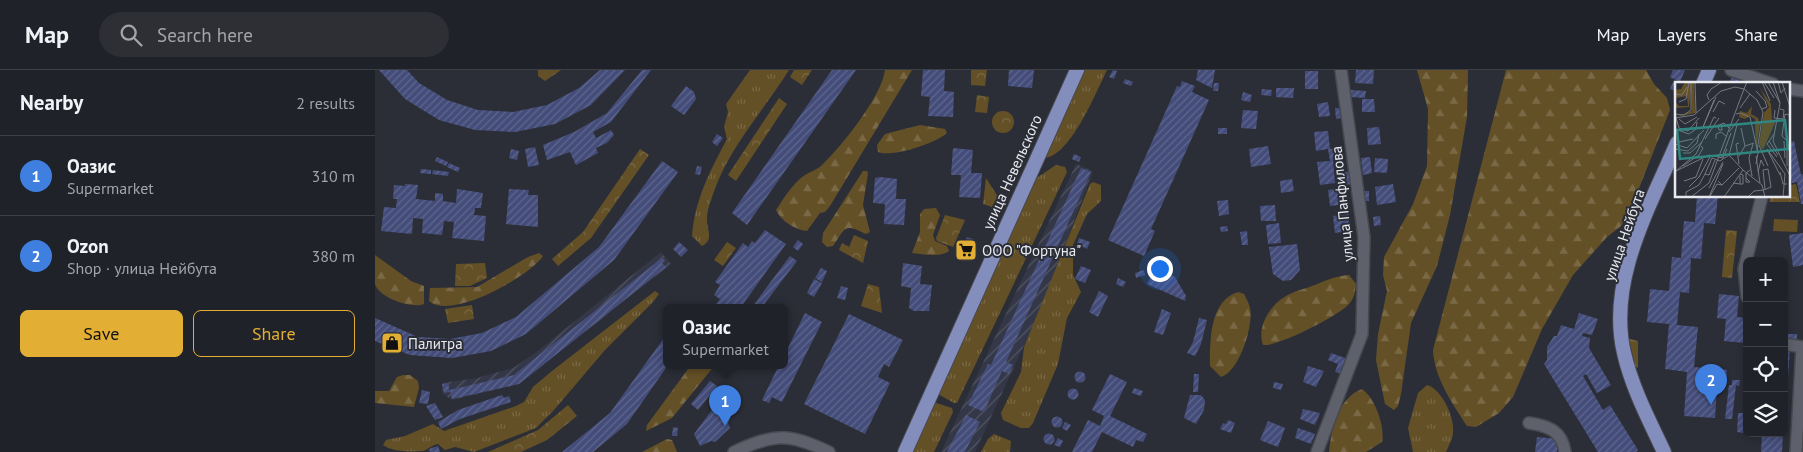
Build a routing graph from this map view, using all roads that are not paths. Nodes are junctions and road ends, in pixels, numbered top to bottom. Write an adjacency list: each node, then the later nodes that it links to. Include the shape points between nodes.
1 (1077, 70): 14 (main road, улица Невельского)
2 (1341, 70): 15 (street, улица Панфилова, via 1364,238 1362,334)
3 (1709, 70): 5 (main road)
4 (1731, 70): 6 (street)
5 (1704, 82)
6 (1767, 82)
7 (1675, 148): 17 (main road, улица Нейбута, via 1627,269 1619,324 1628,369)
8 (1761, 198): 9 (street)
9 (1747, 257)
10 (1788, 345): 18 (street, via 1802,347)
11 (1529, 423): 16 (street, via 1556,431 1564,442)
12 (734, 452): 13 (street, via 768,438 789,437 803,439)
13 (829, 452)
14 (905, 452)
15 (1317, 452)
16 (1565, 452)
17 (1664, 452)
18 (1796, 452)

